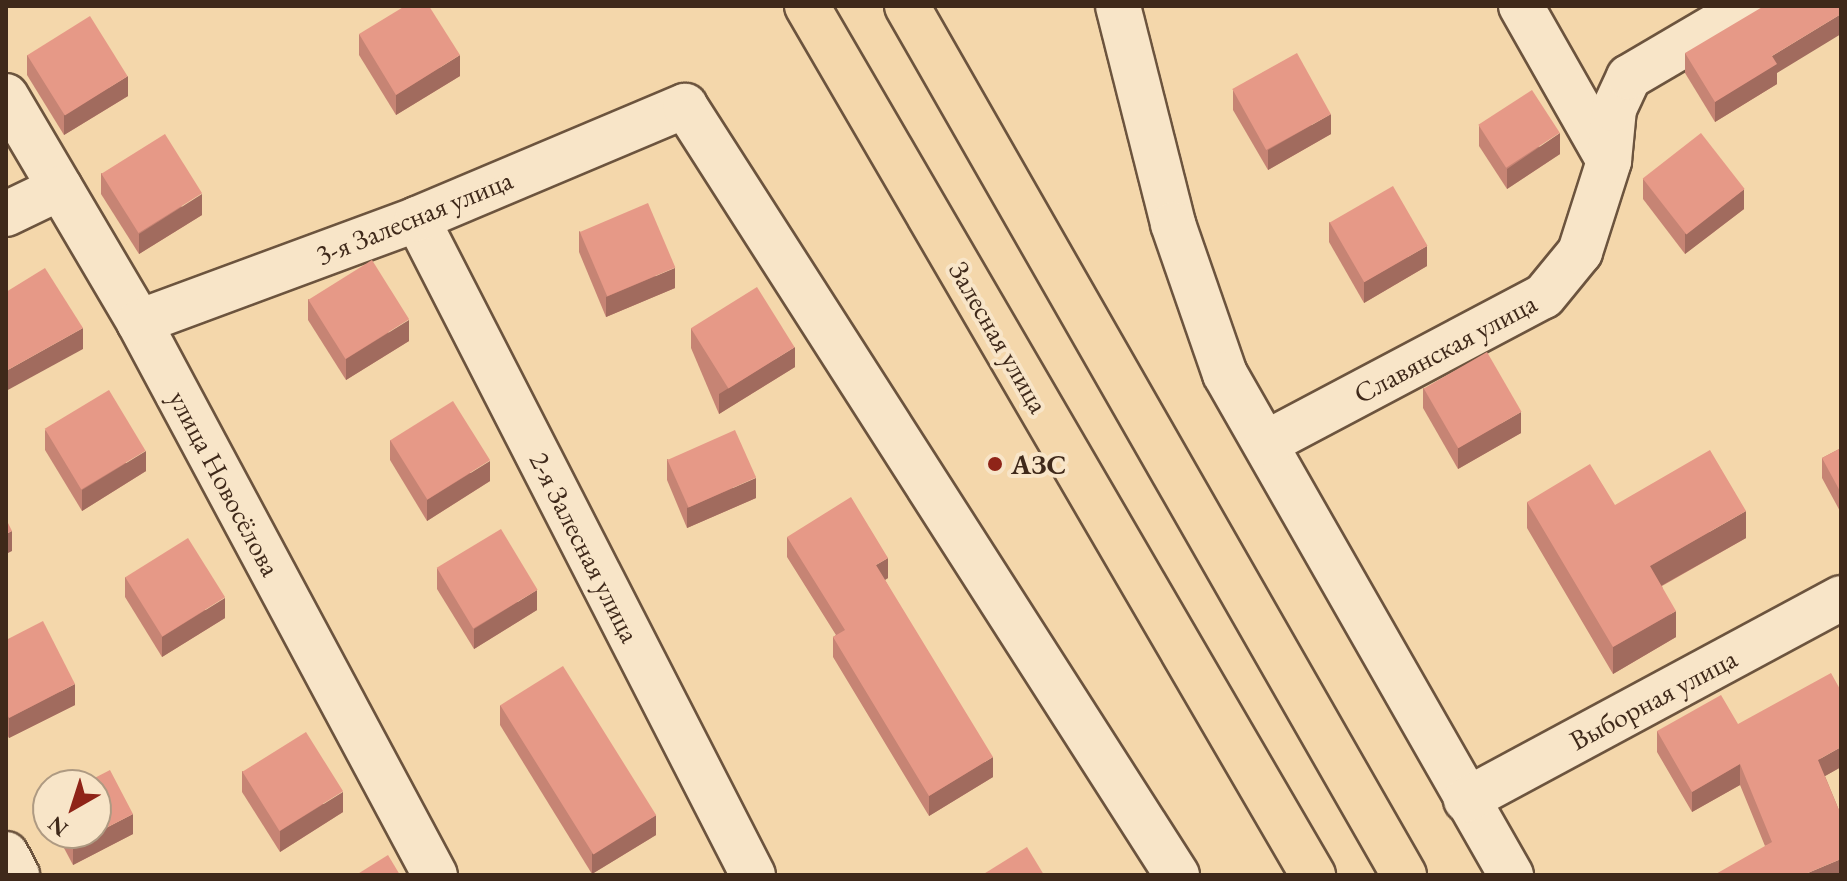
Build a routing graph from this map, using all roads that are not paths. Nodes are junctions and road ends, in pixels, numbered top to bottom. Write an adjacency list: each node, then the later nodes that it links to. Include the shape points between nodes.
1 (807, 6): 20 (main road, Залесная улица)
2 (907, 6): 21 (main road)
3 (1118, 6): 12 (street, via 1173,224 1225,374)
4 (1521, 6): 7 (street)
5 (1750, 6): 7 (street, Славянская улица, via 1629,77 1614,109)
6 (6, 96): 8 (street, улица Новосёлова)
7 (1609, 161): 12 (street, Славянская улица, via 1580,252 1544,296)
8 (60, 188): 9 (street); 11 (street, улица Новосёлова)
9 (6, 214)
10 (417, 219): 11 (street, 3-я Залесная улица); 18 (street, 2-я Залесная улица); 19 (street, 3-я Залесная улица, via 685,106)
11 (139, 322): 17 (street, улица Новосёлова)
12 (1266, 443): 14 (street)
13 (1841, 598): 14 (street, Выборная улица)
14 (1466, 800): 22 (street)
15 (6, 854): 16 (street)
16 (17, 875)
17 (435, 875)
18 (753, 875)
19 (1177, 875)
20 (1313, 875)
21 (1404, 875)
22 (1511, 875)

